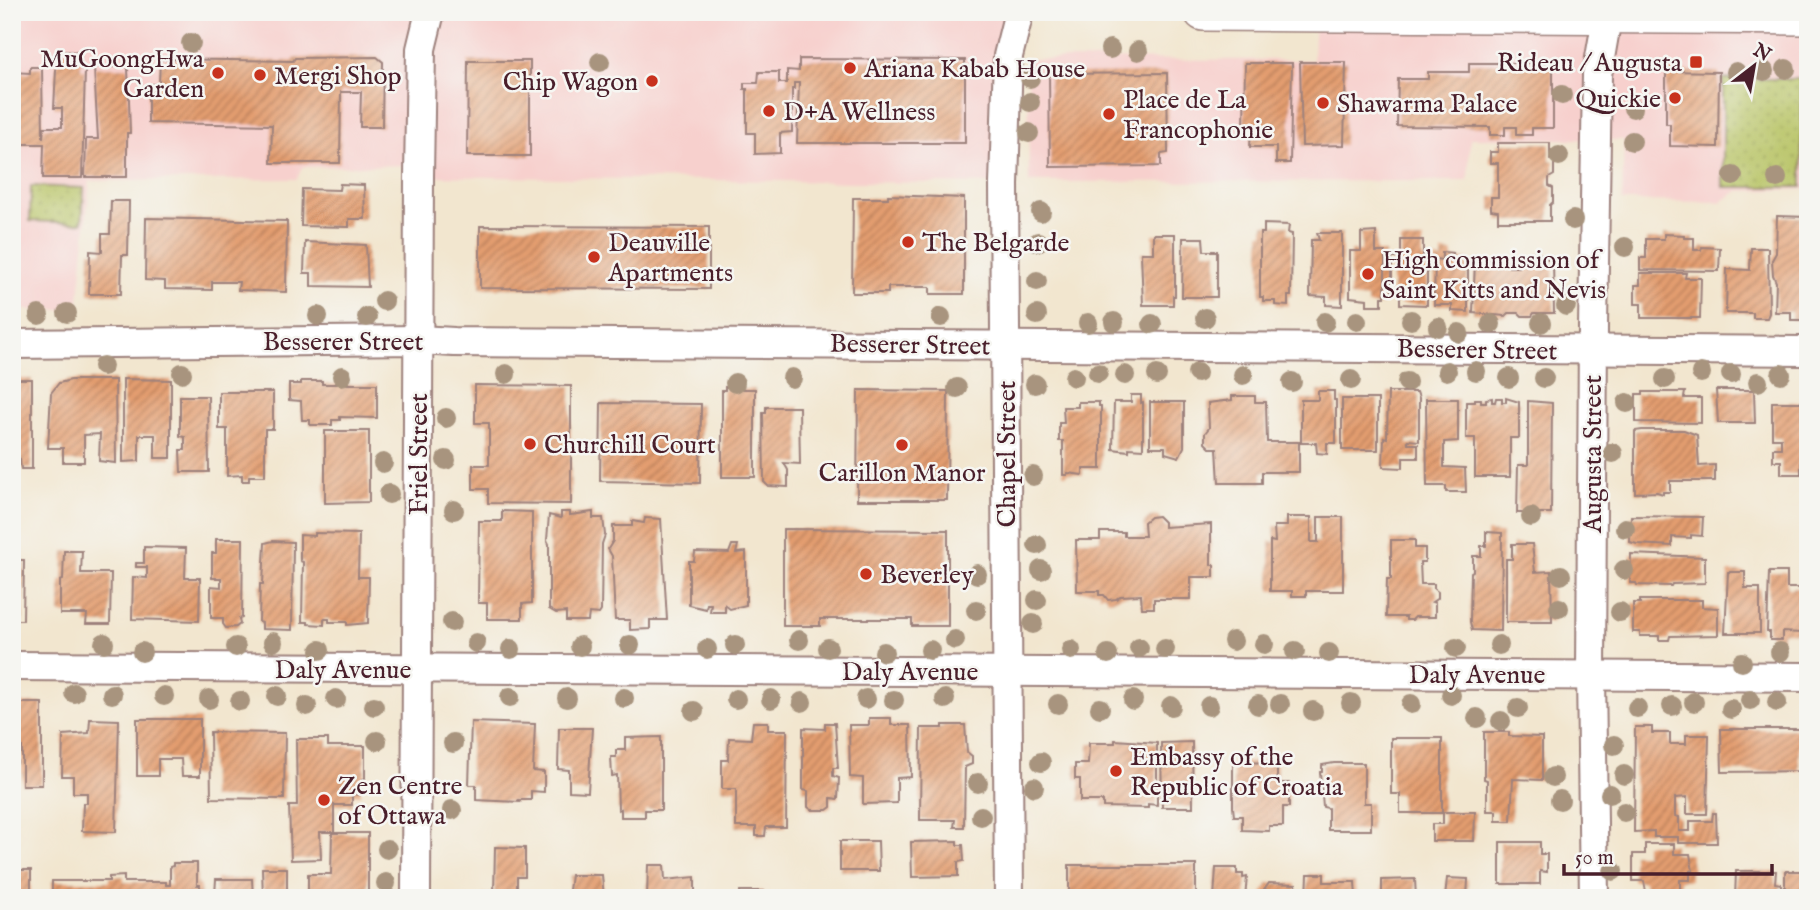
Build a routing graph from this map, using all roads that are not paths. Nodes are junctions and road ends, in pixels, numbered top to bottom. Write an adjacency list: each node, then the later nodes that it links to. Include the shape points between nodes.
1 (430, 12): 9 (street, Friel Street, via 421,49)
2 (1019, 12): 11 (street, Chapel Street, via 1008,56)
3 (1203, 12): 4 (main road)
4 (1371, 13): 5 (main road)
5 (1452, 13): 6 (main road)
6 (1506, 13): 7 (main road)
7 (1608, 13): 8 (main road); 12 (street, Augusta Street, via 1597,75)
8 (1808, 16)
9 (419, 340): 10 (street, Besserer Street); 11 (street, Besserer Street); 15 (street, Friel Street)
10 (12, 344)
11 (1006, 345): 12 (street, Besserer Street); 16 (street, Chapel Street)
12 (1592, 350): 13 (street, Besserer Street); 17 (street, Augusta Street)
13 (1808, 351)
14 (12, 666): 15 (street, Daly Avenue)
15 (417, 669): 16 (street, Daly Avenue); 19 (street, Friel Street)
16 (1006, 671): 17 (street, Daly Avenue); 20 (street, Chapel Street)
17 (1591, 674): 18 (street, Daly Avenue); 21 (street, Augusta Street)
18 (1808, 677)
19 (416, 898)
20 (1009, 898)
21 (1594, 898)

